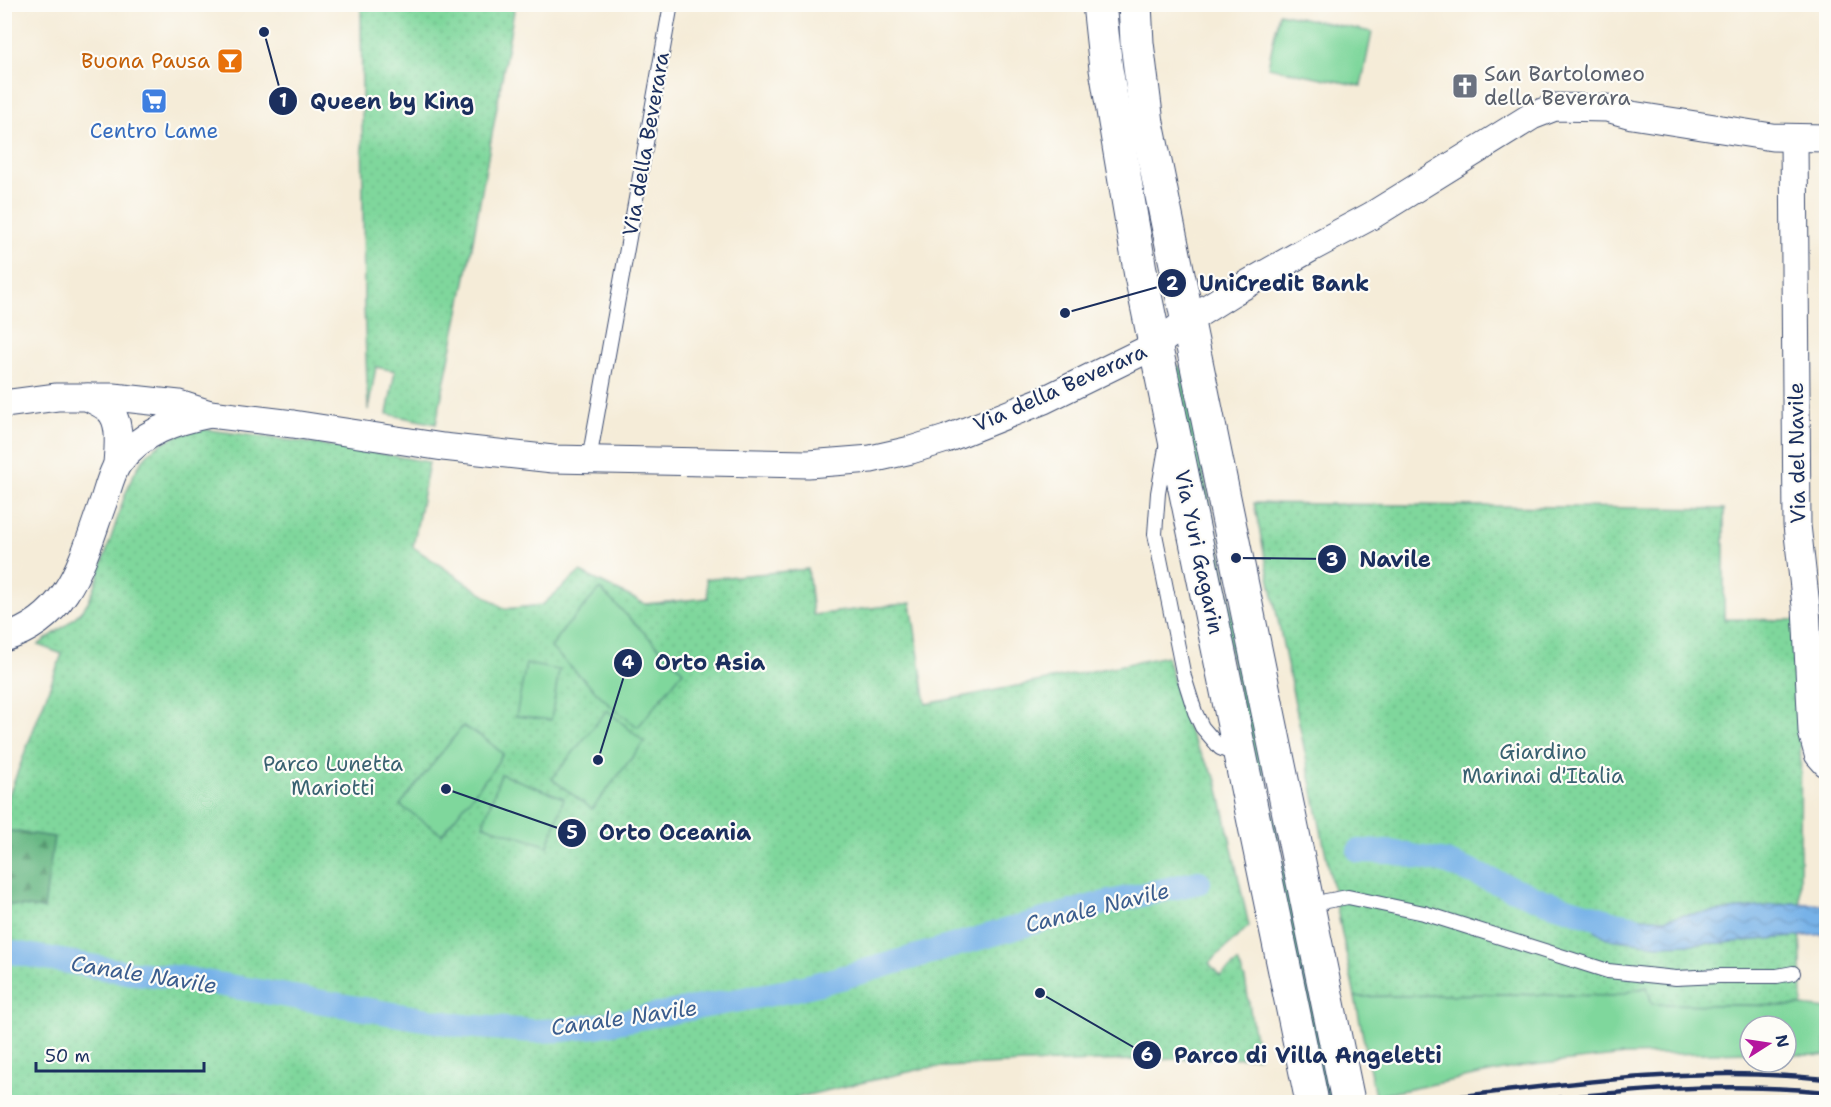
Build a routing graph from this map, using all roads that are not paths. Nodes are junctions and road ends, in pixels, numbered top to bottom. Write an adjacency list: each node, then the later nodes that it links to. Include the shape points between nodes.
1 (671, 4): 11 (lane, Via della Beverara)
2 (1099, 4): 7 (main road, Via Yuri Gagarin, via 1106,69)
3 (1135, 4): 6 (main road, Via Yuri Gagarin, via 1147,123)
4 (1827, 138): 5 (street, Via della Beverara)
5 (1794, 139): 6 (street, Via della Beverara, via 1720,130 1607,108 1555,107 1532,116 1371,216); 14 (street, Via del Navile, via 1797,525 1806,606 1812,732 1818,754)
6 (1188, 321): 7 (street, Via della Beverara); 15 (main road, Via Yuri Gagarin)
7 (1156, 345): 11 (street, Via della Beverara, via 1044,400 946,439 896,454 808,464); 18 (main road, Via Yuri Gagarin)
8 (88, 397): 9 (street, Via della Beverara); 10 (street, Via della Beverara, via 179,404); 12 (street, Via della Beverara, via 114,416)
9 (4, 404)
10 (210, 414): 11 (street, Via della Beverara, via 516,456); 12 (street, Via della Beverara, via 148,435)
11 (589, 460)
12 (117, 464): 13 (street, Via della Beverara, via 76,576 58,605 26,630)
13 (4, 638)
14 (1827, 763)
15 (1309, 910): 16 (lane, via 1326,901 1348,897 1424,913 1608,971 1676,978); 17 (main road, Via Yuri Gagarin)
16 (1793, 973)
17 (1347, 1096)
18 (1311, 1097)

